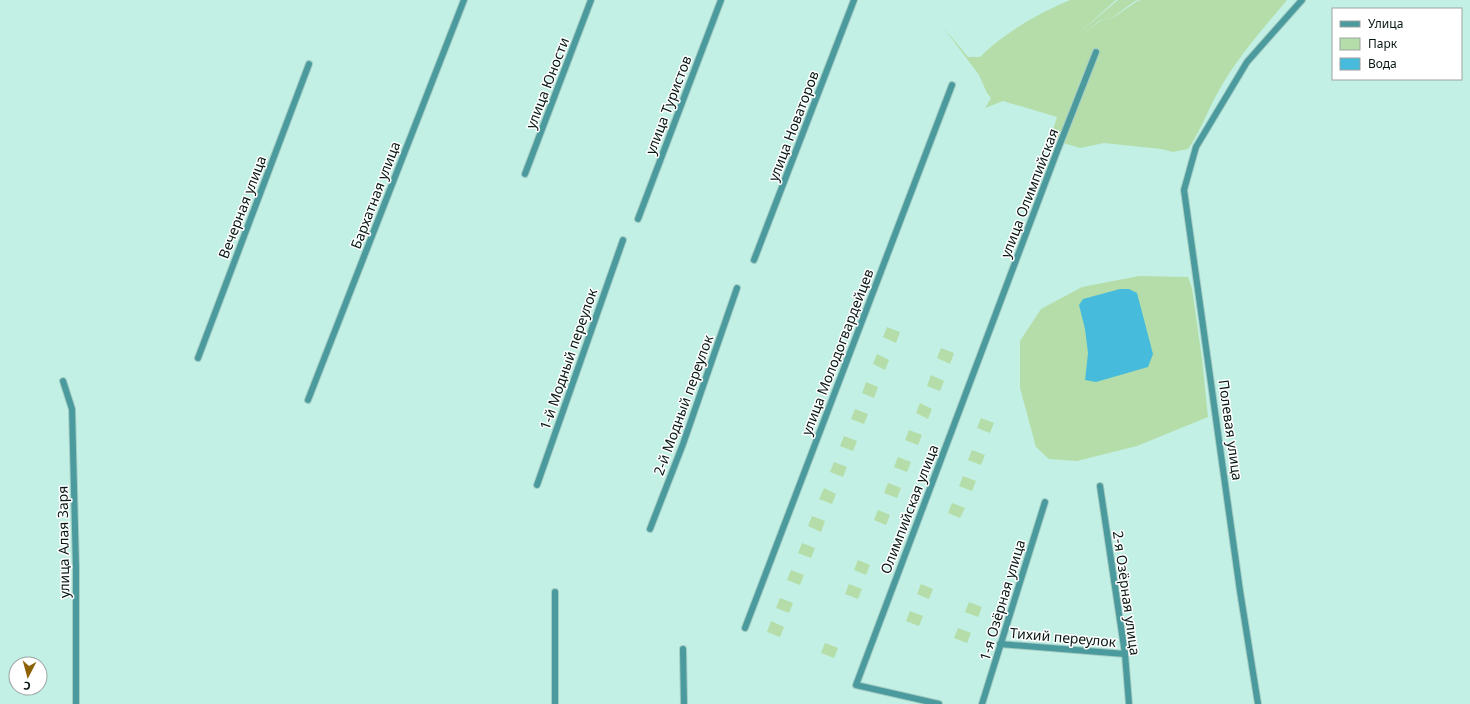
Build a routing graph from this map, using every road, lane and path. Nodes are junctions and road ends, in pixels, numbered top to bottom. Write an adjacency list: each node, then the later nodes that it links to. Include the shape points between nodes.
1 (464, 0): 17 (street, Бархатная улица)
2 (591, 0): 9 (street, улица Юности)
3 (721, 0): 10 (street, улица Туристов)
4 (854, 0): 12 (street, улица Новаторов)
5 (1302, 0): 33 (street, Полевая улица, via 1247,62 1196,147 1184,190)
6 (1096, 52): 14 (street, улица Олимпийская)
7 (309, 64): 15 (street, Вечерная улица)
8 (952, 85): 23 (street, улица Молодогвардейцев)
9 (525, 174)
10 (638, 219)
11 (623, 240): 18 (street, 1-й Модный переулок)
12 (754, 260)
13 (737, 288): 21 (street, 2-й Модный переулок, via 683,444)
14 (984, 342): 30 (street, Олимпийская улица, via 856,685)
15 (198, 358)
16 (63, 381): 27 (street, улица Алая Заря, via 72,409)
17 (308, 400)
18 (537, 485)
19 (1100, 486): 26 (street, 2-я Озёрная улица)
20 (1045, 502): 24 (street, 1-я Озёрная улица)
21 (650, 529)
22 (555, 592): 28 (street)
23 (744, 628)
24 (1000, 644): 26 (street, Тихий переулок); 31 (street, 1-я Озёрная улица)
25 (683, 649): 29 (street)
26 (1125, 654): 32 (street, 2-я Озёрная улица)
27 (76, 704)
28 (556, 704)
29 (684, 704)
30 (939, 704)
31 (982, 704)
32 (1129, 704)
33 (1258, 704)

